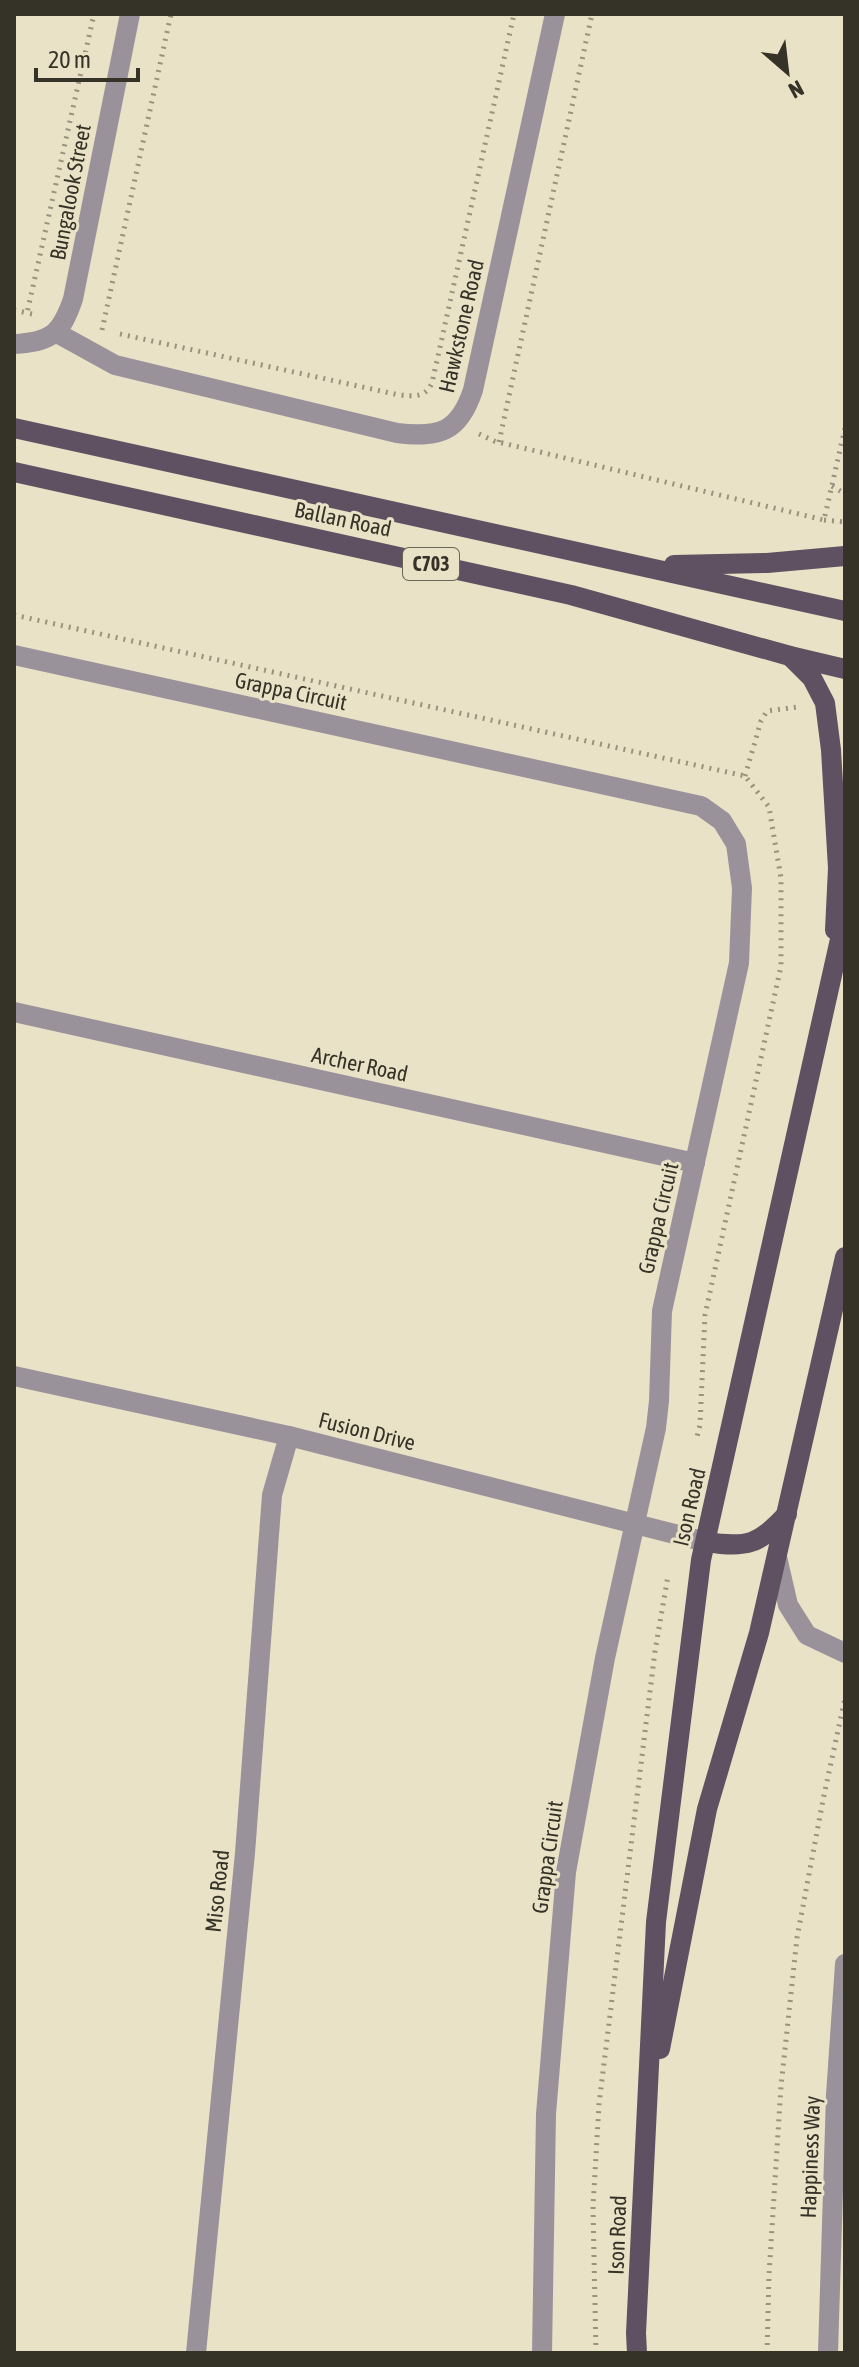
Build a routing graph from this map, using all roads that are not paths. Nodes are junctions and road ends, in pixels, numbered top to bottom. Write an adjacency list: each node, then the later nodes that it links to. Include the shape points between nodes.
1 (130, 14): 3 (street, Bungalook Street, via 73,299)
2 (555, 14): 3 (street, Hawkstone Road, via 473,390 456,424 440,433 397,433 115,365)
3 (61, 328): 4 (street, via 34,343)
4 (14, 344)
5 (14, 428): 8 (main road, Ballan Road / C703)
6 (14, 472): 11 (main road, Ballan Road / C703, via 571,595)
7 (845, 556): 8 (main road)
8 (642, 566): 9 (main road, Ballan Road / C703)
9 (845, 611)
10 (14, 655): 16 (street, Grappa Circuit, via 701,806 722,821 740,863 739,963)
11 (790, 656): 12 (main road, Ballan Road / C703); 14 (main road, via 812,678 825,703 838,868)
12 (845, 669)
13 (845, 917): 14 (main road, Ison Road)
14 (834, 962): 23 (main road, Ison Road)
15 (14, 1012): 16 (street, Archer Road)
16 (695, 1163): 22 (street, Grappa Circuit, via 662,1311 656,1428)
17 (845, 1257): 18 (main road, Ison Road)
18 (842, 1278): 21 (main road, Ison Road)
19 (14, 1376): 20 (street, Fusion Drive)
20 (289, 1436): 22 (street, Fusion Drive); 29 (street, Miso Road, via 272,1495 245,1853)
21 (787, 1514): 23 (main road, via 755,1542); 24 (main road, Ison Road)
22 (635, 1525): 23 (street, Fusion Drive); 30 (street, Grappa Circuit, via 566,1872 546,2114)
23 (706, 1542): 28 (main road, Ison Road, via 656,1922)
24 (777, 1557): 25 (street, via 788,1605 807,1635); 28 (main road, Ison Road, via 707,1809)
25 (845, 1653)
26 (845, 1964): 27 (street, Happiness Way)
27 (841, 2096): 32 (street, Happiness Way)
28 (646, 2119): 31 (main road, Ison Road)
29 (196, 2353)
30 (542, 2353)
31 (637, 2353)
32 (828, 2353)

